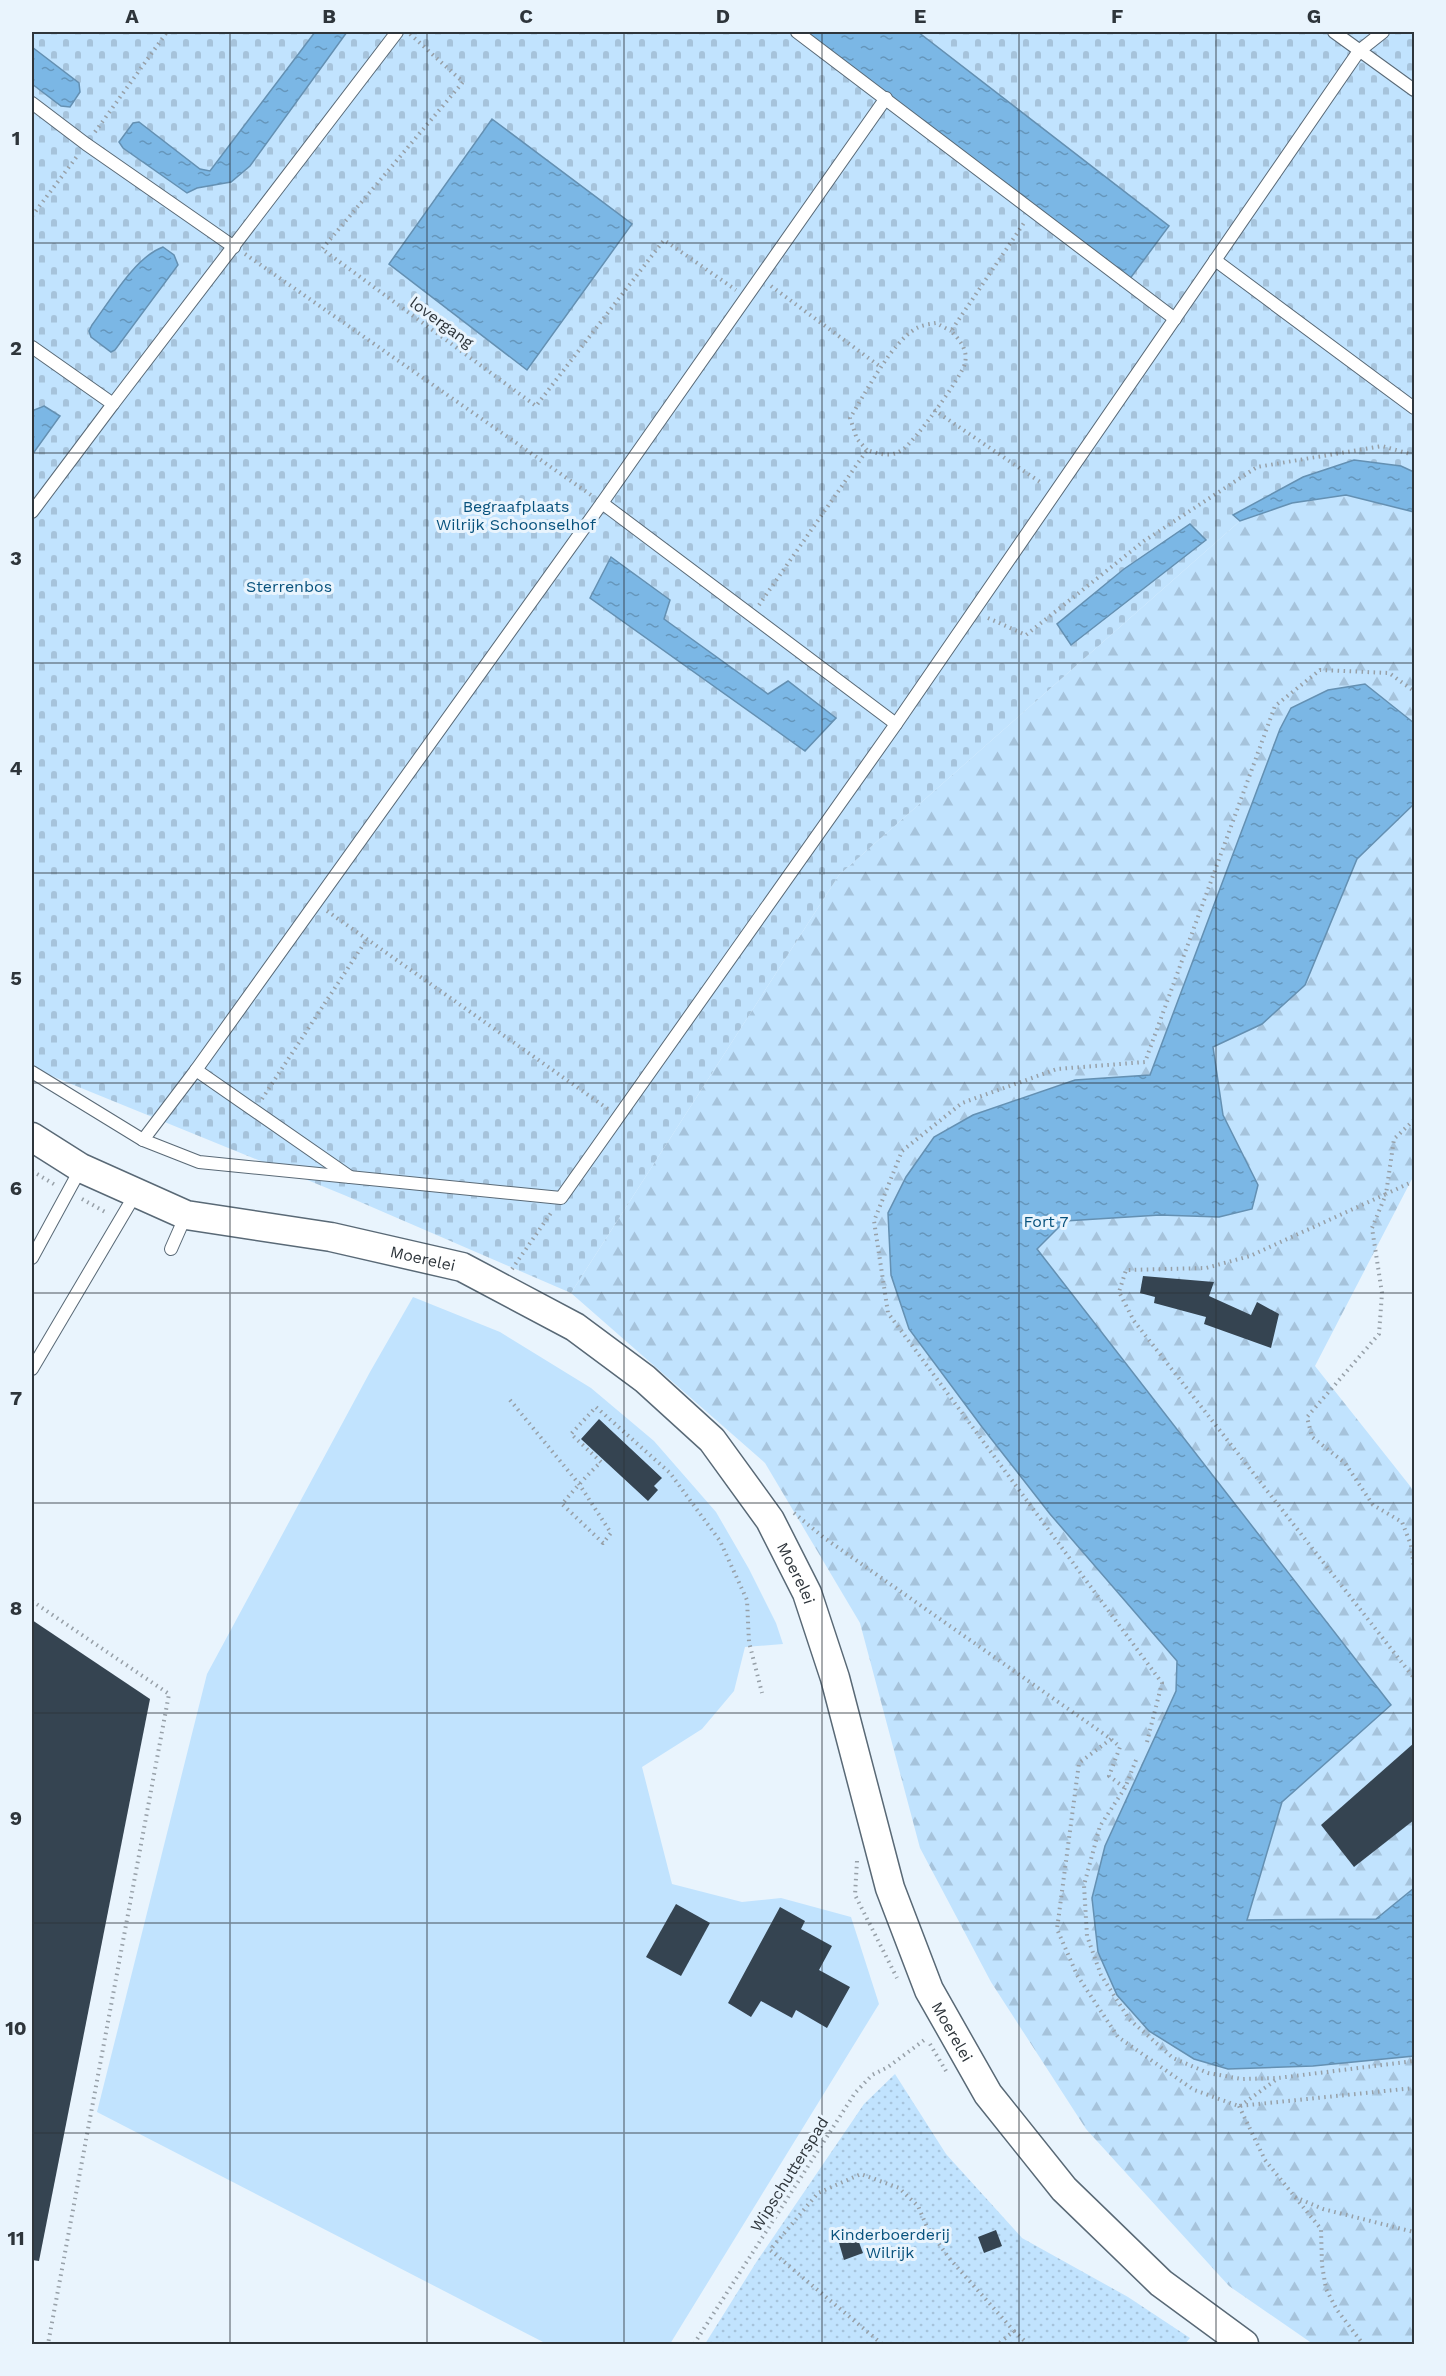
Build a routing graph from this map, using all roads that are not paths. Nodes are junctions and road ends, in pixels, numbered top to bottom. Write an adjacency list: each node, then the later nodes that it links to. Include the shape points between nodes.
1 (398, 32): 9 (lane)
2 (797, 32): 7 (lane)
3 (1334, 32): 5 (lane)
4 (1383, 32): 5 (lane)
5 (1359, 51): 6 (lane); 10 (lane)
6 (1414, 90)
7 (886, 98): 11 (lane); 15 (lane)
8 (32, 103): 9 (lane)
9 (234, 247): 13 (lane)
10 (1215, 260): 11 (lane); 14 (lane)
11 (1175, 319): 17 (lane)
12 (32, 347): 13 (lane)
13 (113, 404): 16 (lane)
14 (1414, 408)
15 (602, 503): 17 (lane); 18 (lane)
16 (32, 512)
17 (896, 724): 23 (lane, via 561,1198)
18 (196, 1070): 21 (lane); 23 (lane)
19 (32, 1072): 21 (lane)
20 (32, 1137): 22 (street, Moerelei)
21 (143, 1140): 23 (lane, via 199,1162)
22 (81, 1168): 24 (street, Moerelei); 27 (lane)
23 (351, 1178)
24 (130, 1204): 25 (street, Moerelei); 28 (lane)
25 (186, 1215): 26 (lane); 29 (street, Moerelei, via 331,1237 462,1267 575,1327 645,1379 712,1440 770,1520 807,1593 836,1678 890,1888 929,1990 982,2083 1064,2189 1161,2283)
26 (171, 1250)
27 (32, 1258)
28 (32, 1369)
29 (1244, 2344)

